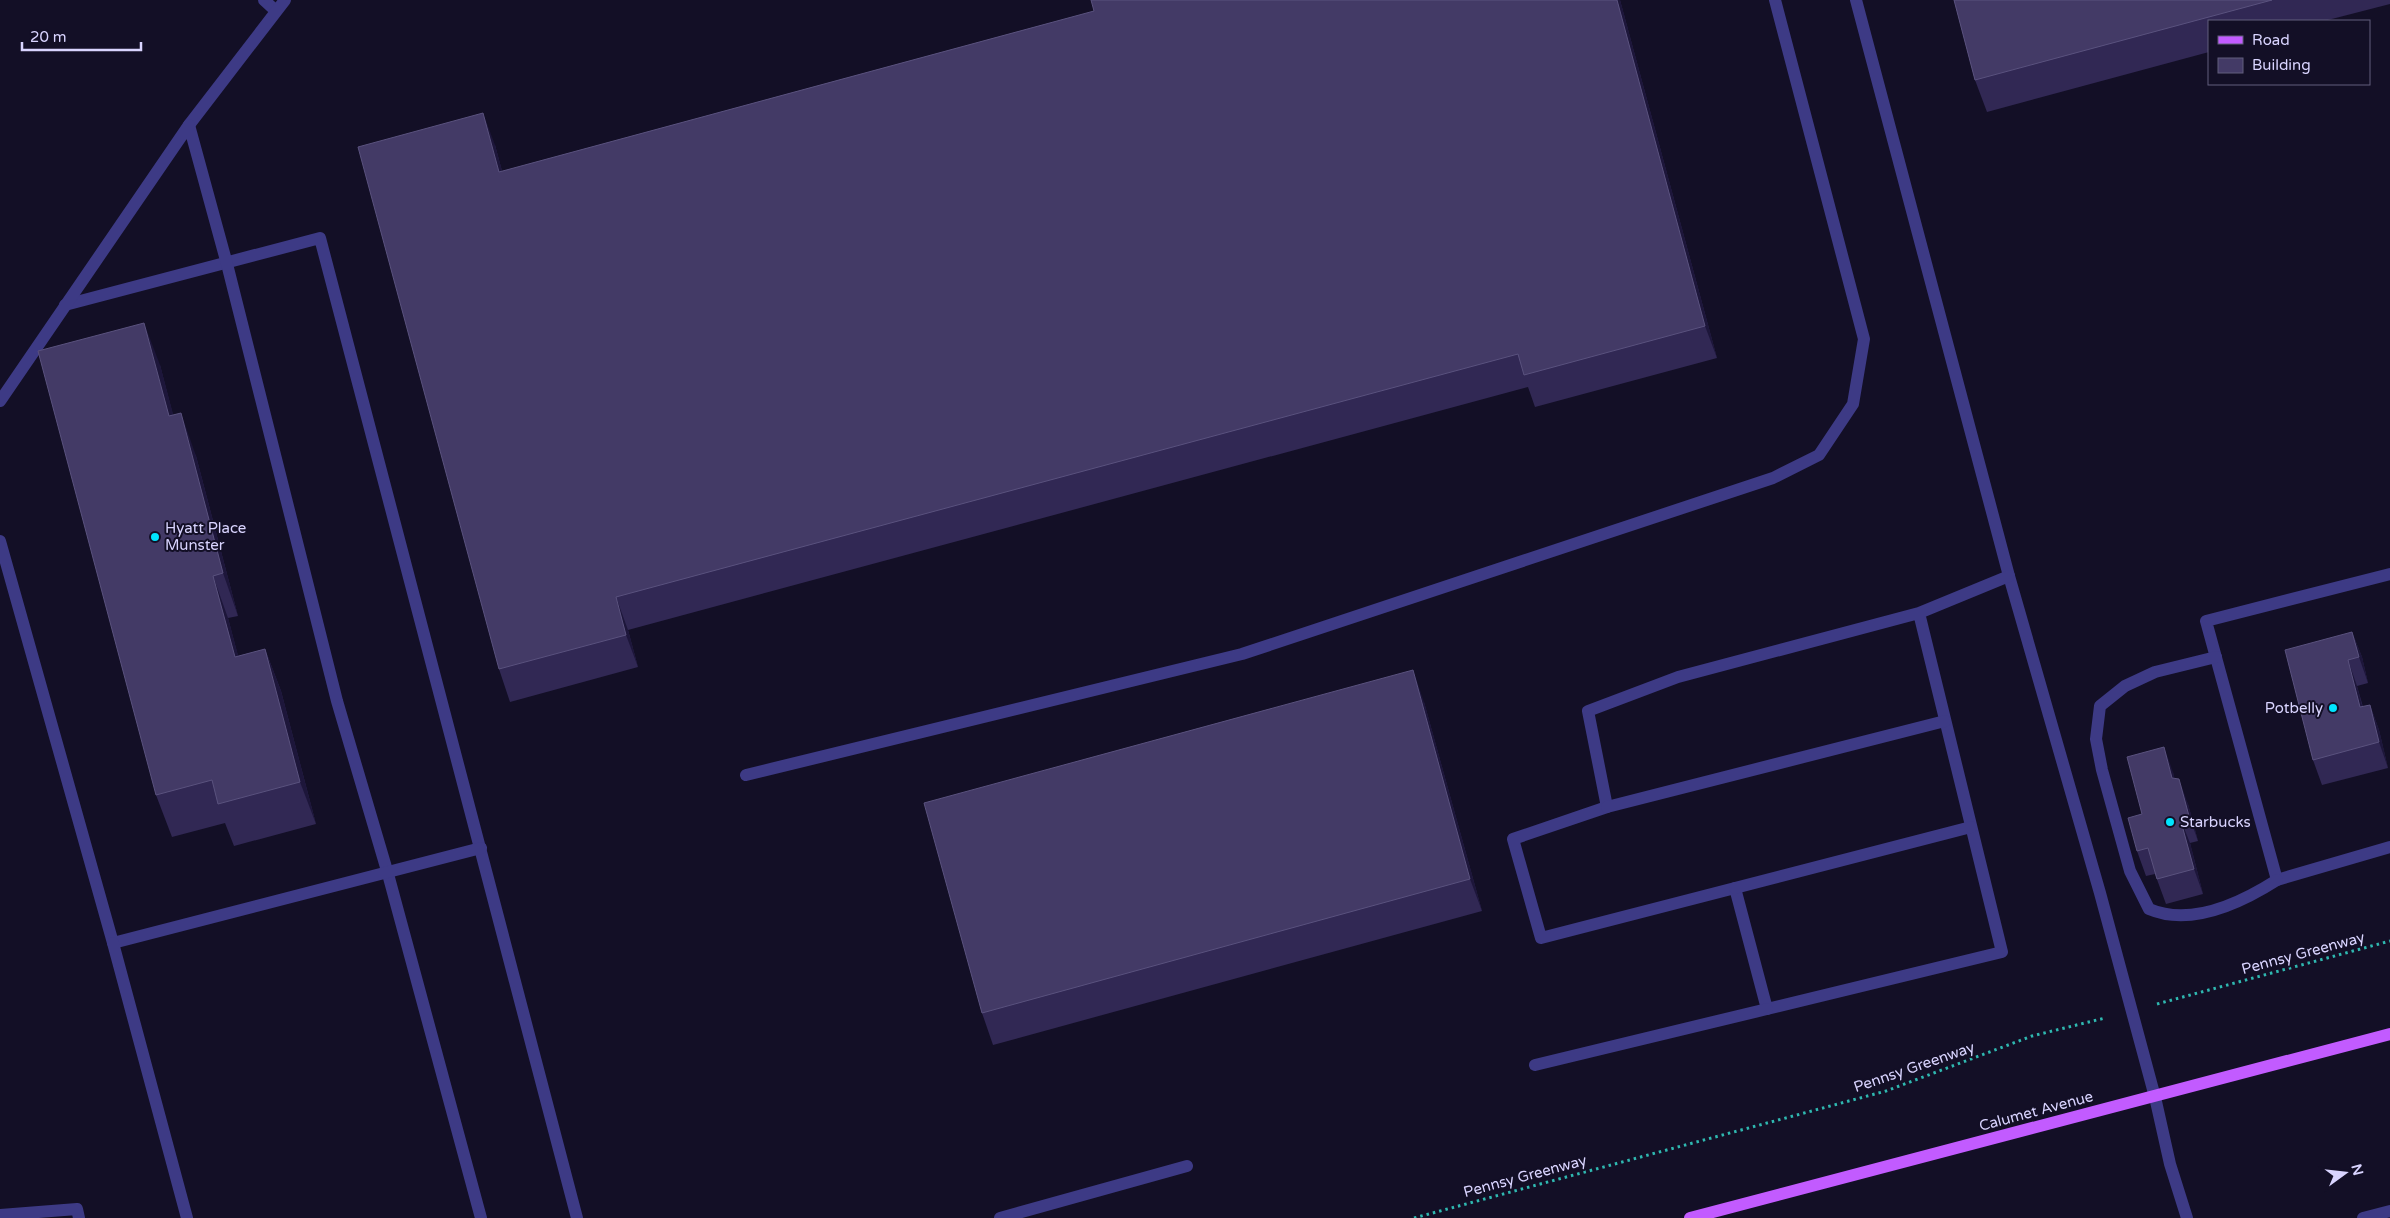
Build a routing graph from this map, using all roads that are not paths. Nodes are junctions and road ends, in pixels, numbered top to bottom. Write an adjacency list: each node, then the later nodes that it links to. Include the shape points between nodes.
1 (264, 0): 5 (lane)
2 (285, 0): 5 (lane)
3 (1775, 0): 16 (lane, via 1864,339 1853,404 1819,455 1773,478 1242,654)
4 (1856, 0): 11 (lane)
5 (276, 11): 6 (lane)
6 (190, 125): 7 (lane); 8 (lane)
7 (228, 264): 8 (lane); 19 (lane, via 320,238); 21 (lane, via 337,701)
8 (65, 306): 9 (lane)
9 (0, 401)
10 (0, 542): 24 (lane)
11 (2009, 576): 13 (lane); 28 (lane)
12 (2389, 577): 14 (lane, via 2206,621)
13 (1919, 613): 15 (lane); 17 (lane, via 1678,677 1588,711)
14 (2216, 657): 22 (lane); 22 (lane, via 2155,672 2125,686 2100,706 2096,739 2118,830 2130,872 2150,909 2165,916 2185,916 2223,908 2252,896)
15 (1946, 721): 17 (lane); 18 (lane)
16 (746, 775)
17 (1607, 807): 23 (lane, via 1513,839 1541,938)
18 (1971, 827): 23 (lane); 25 (lane, via 2002,952)
19 (481, 848): 21 (lane); 35 (lane)
20 (2390, 848): 22 (lane)
21 (388, 874): 24 (lane); 34 (lane)
22 (2277, 880)
23 (1734, 888): 25 (lane)
24 (113, 943): 33 (lane)
25 (1767, 1009): 27 (lane)
26 (2390, 1034): 28 (main road, Calumet Avenue)
27 (1535, 1065)
28 (2155, 1097): 37 (main road, Calumet Avenue); 38 (lane, via 2170,1164)
29 (1187, 1166): 36 (lane)
30 (2390, 1211): 39 (lane)
31 (0, 1215): 32 (lane, via 77,1209)
32 (79, 1218)
33 (187, 1218)
34 (481, 1218)
35 (577, 1218)
36 (1000, 1218)
37 (1690, 1218)
38 (2187, 1218)
39 (2363, 1218)

